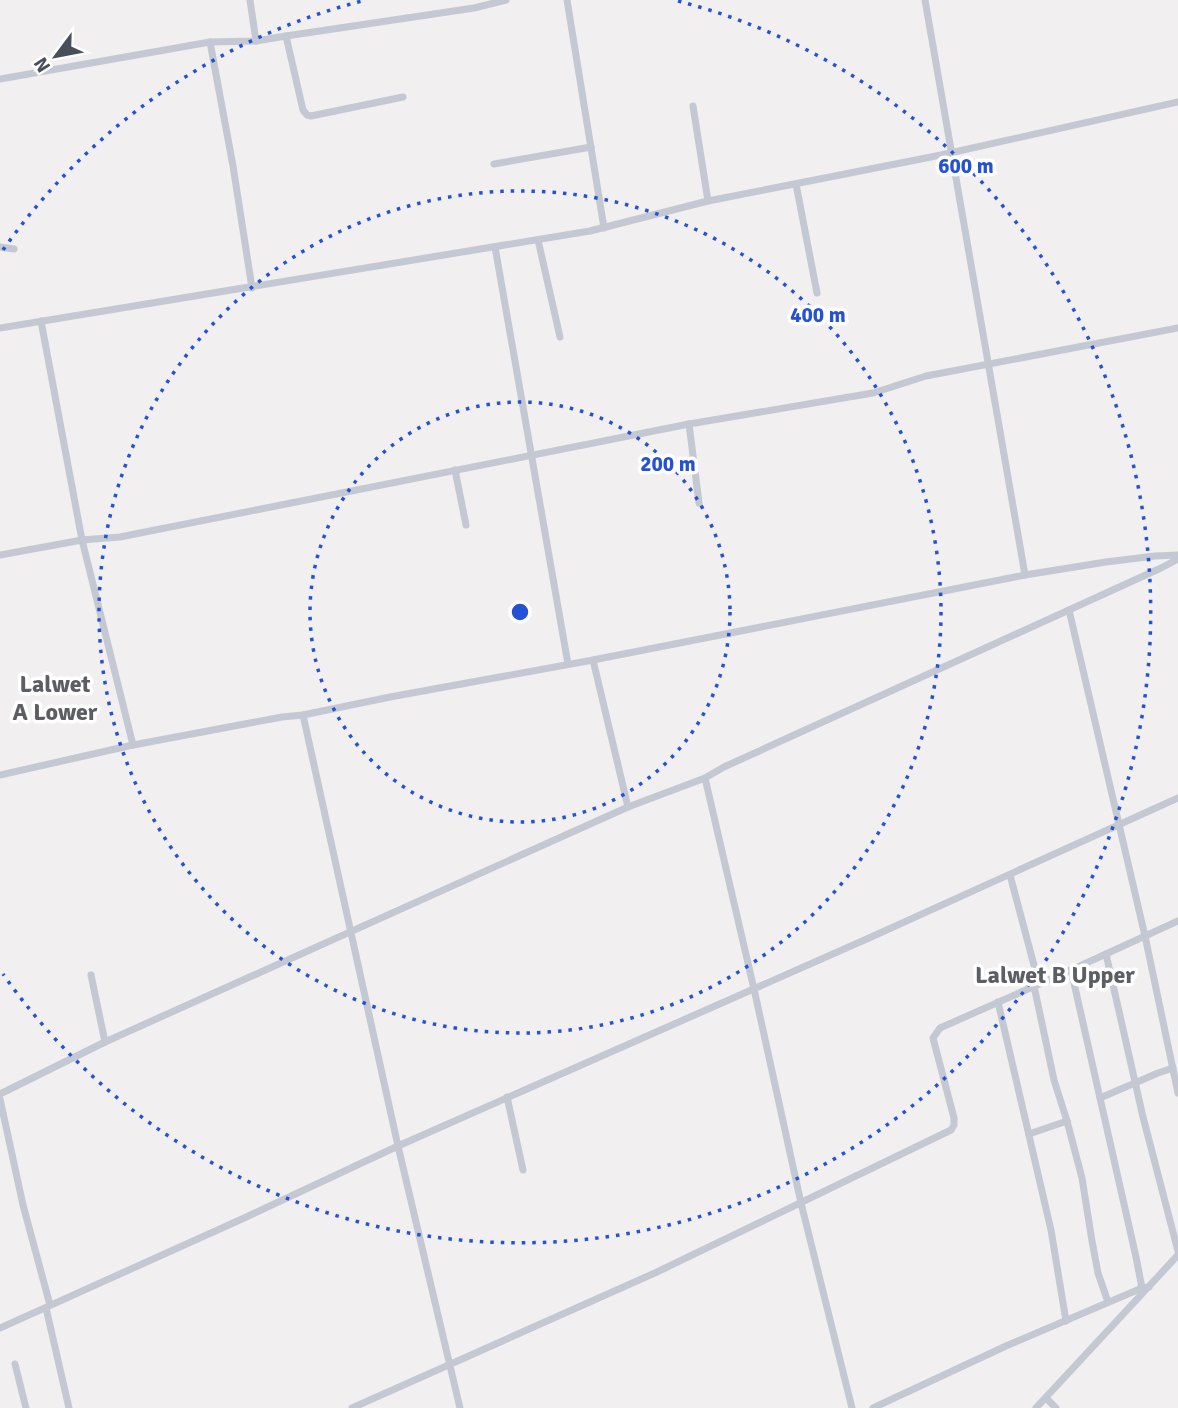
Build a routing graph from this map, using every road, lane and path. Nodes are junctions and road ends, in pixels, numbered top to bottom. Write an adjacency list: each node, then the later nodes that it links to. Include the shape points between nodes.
1 (250, 0): 6 (street)
2 (506, 0): 5 (street)
3 (567, 0): 12 (street)
4 (925, 0): 13 (street)
5 (286, 36): 6 (street); 9 (street, via 307,116)
6 (256, 41): 7 (street)
7 (210, 42): 8 (street); 22 (street)
8 (0, 79)
9 (404, 97)
10 (1178, 102): 13 (street)
11 (693, 106): 16 (street)
12 (591, 147): 14 (street); 17 (street)
13 (951, 153): 15 (street); 28 (street)
14 (494, 163)
15 (796, 184): 16 (street); 23 (street)
16 (708, 201): 17 (street)
17 (604, 228): 18 (street)
18 (538, 240): 20 (street); 27 (street)
19 (0, 247): 21 (street)
20 (495, 247): 22 (street); 30 (street)
21 (13, 249)
22 (252, 288): 24 (street)
23 (817, 293)
24 (41, 321): 25 (street); 34 (street)
25 (0, 328)
26 (1178, 328): 28 (street)
27 (560, 337)
28 (989, 364): 29 (street, via 926,376 873,393); 37 (street)
29 (689, 424): 30 (street); 32 (street)
30 (533, 456): 31 (street); 40 (street)
31 (455, 470): 33 (street); 34 (street, via 120,537)
32 (699, 503)
33 (467, 525)
34 (82, 540): 35 (street); 42 (street)
35 (0, 555)
36 (1178, 557): 37 (street, via 1155,556); 38 (street)
37 (1025, 575): 39 (street)
38 (1069, 610): 44 (street); 47 (street)
39 (593, 660): 40 (street); 46 (street)
40 (568, 664): 41 (street)
41 (303, 715): 42 (street); 50 (street)
42 (133, 745): 43 (street)
43 (0, 775)
44 (705, 778): 46 (street); 56 (street)
45 (1178, 797): 47 (street)
46 (628, 807): 50 (street)
47 (1119, 824): 48 (street); 51 (street)
48 (1010, 875): 55 (street); 56 (street)
49 (1178, 920): 51 (street)
50 (351, 931): 58 (street); 67 (street)
51 (1145, 936): 52 (street); 59 (street)
52 (1106, 954): 53 (street); 60 (street)
53 (1071, 970): 55 (street); 64 (street)
54 (91, 975): 58 (street)
55 (1037, 985): 57 (street); 65 (street, via 1054,1080)
56 (754, 989): 63 (street); 69 (street)
57 (998, 1002): 66 (street); 69 (street, via 947,1024 933,1038 954,1118 951,1130)
58 (105, 1042): 62 (street)
59 (1173, 1068): 60 (street); 61 (street)
60 (1136, 1083): 64 (street); 70 (street)
61 (1178, 1093)
62 (0, 1096): 73 (street)
63 (507, 1097): 67 (street); 68 (street)
64 (1100, 1098): 71 (street)
65 (1067, 1121): 66 (street); 72 (street)
66 (1029, 1134): 74 (street)
67 (398, 1146): 73 (street); 77 (street)
68 (523, 1170)
69 (801, 1203): 77 (street); 83 (street)
70 (1178, 1253): 71 (street)
71 (1145, 1287): 72 (street); 78 (street)
72 (1108, 1302): 74 (street)
73 (48, 1306): 75 (street); 80 (street)
74 (1066, 1321): 84 (street)
75 (0, 1328)
76 (15, 1364): 79 (street)
77 (450, 1364): 81 (street); 82 (street)
78 (1046, 1398): 85 (street); 86 (street)
79 (26, 1408)
80 (69, 1408)
81 (352, 1408)
82 (460, 1408)
83 (852, 1408)
84 (873, 1408)
85 (1036, 1408)
86 (1056, 1408)

